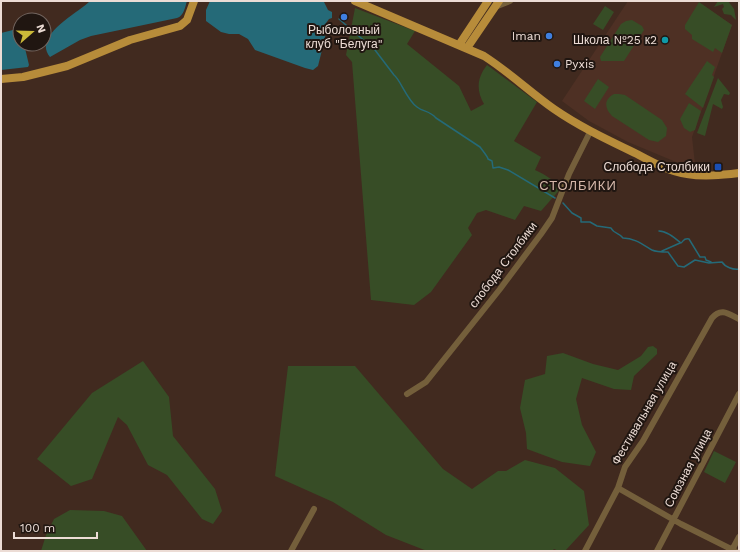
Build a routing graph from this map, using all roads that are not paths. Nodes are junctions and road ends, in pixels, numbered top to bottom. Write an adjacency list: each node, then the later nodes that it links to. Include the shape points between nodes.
1 (194, 1): 7 (main road, via 186,20 180,26 130,40 67,66 30,76)
2 (355, 1): 6 (main road)
3 (510, 1): 5 (street)
4 (486, 2): 6 (main road)
5 (497, 4): 6 (main road)
6 (463, 46): 8 (main road, via 492,61 553,108)
7 (1, 79)
8 (590, 132): 9 (main road, via 679,173); 11 (street, слобода Столбики, via 569,174 552,218 541,234 426,382)
9 (739, 173)
10 (739, 319): 13 (street, Фестивальная улица, via 723,311 719,311 712,318 647,434 625,467)
11 (407, 394)
12 (739, 394): 15 (street, Союзная улица)
13 (618, 488): 15 (street); 19 (street, Фестивальная улица)
14 (314, 509): 18 (street)
15 (674, 520): 17 (street); 20 (street, Союзная улица)
16 (739, 537): 17 (street)
17 (730, 550)
18 (291, 551)
19 (585, 551)
20 (657, 551)

